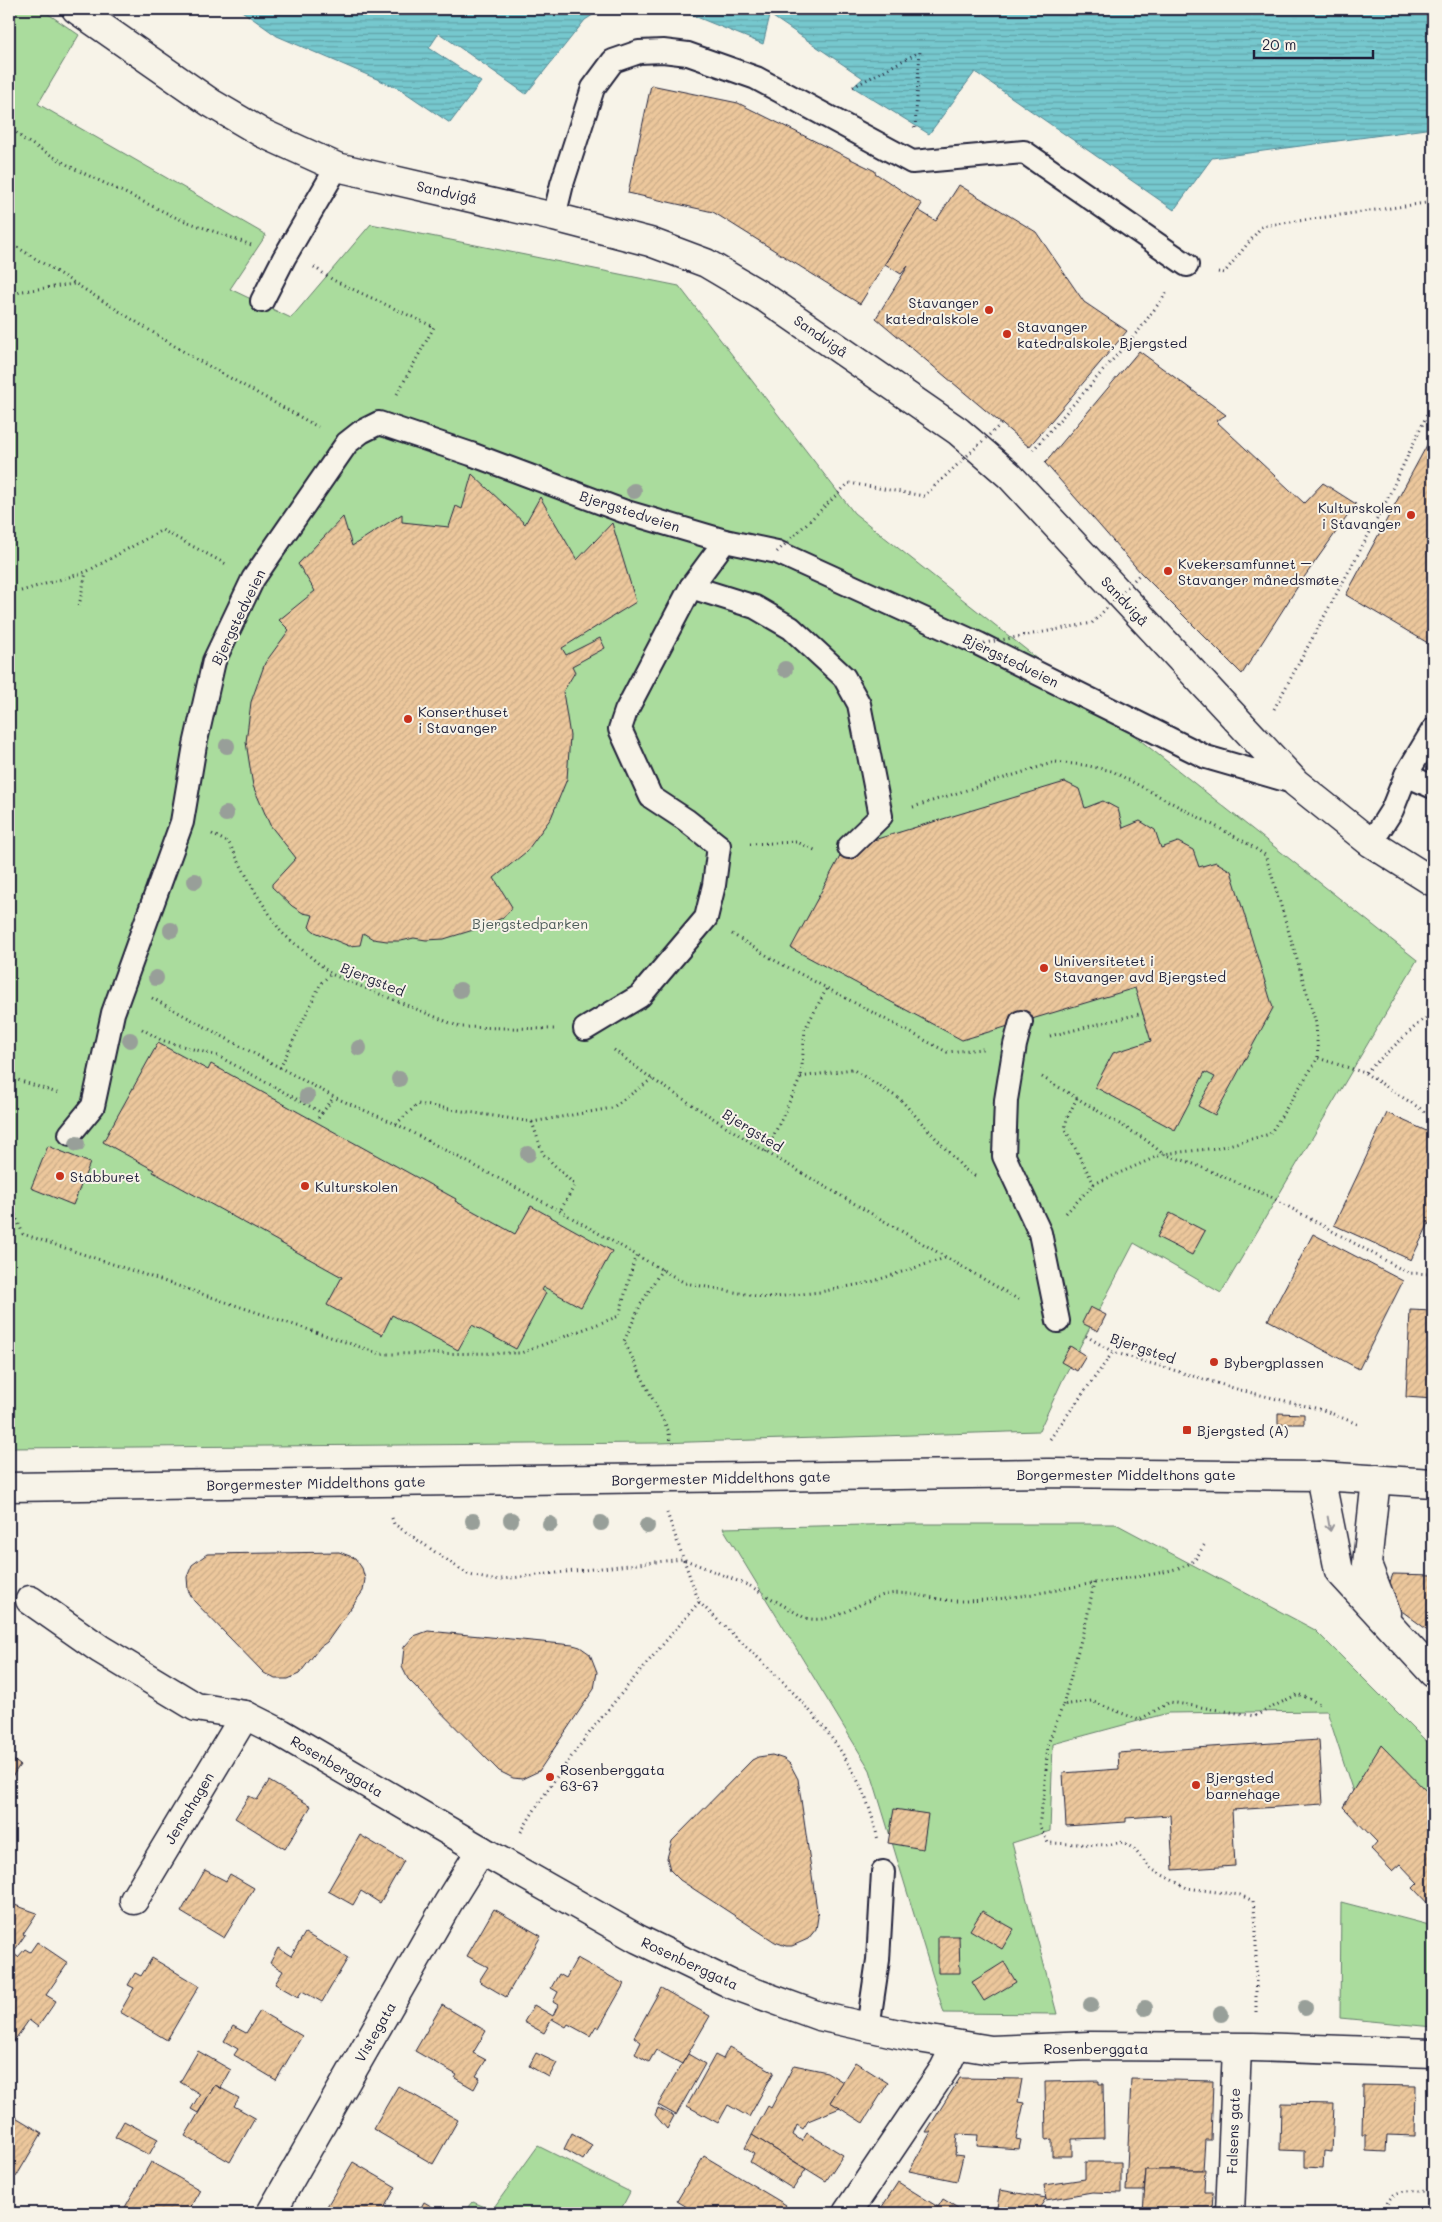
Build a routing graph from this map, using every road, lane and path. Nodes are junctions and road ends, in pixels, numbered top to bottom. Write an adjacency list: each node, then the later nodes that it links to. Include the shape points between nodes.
1 (76, 9): 7 (street, Sandvigå, via 211,103 262,133)
2 (770, 9): 3 (path)
3 (770, 15)
4 (854, 87): 6 (path, via 920,51)
5 (9, 126): 11 (path, via 23,139 75,169 177,218)
6 (912, 162): 9 (lane, via 756,78 688,54 639,52 613,61 592,88); 12 (lane, via 1024,152)
7 (337, 167): 9 (street, Sandvigå); 11 (lane)
8 (1433, 202): 12 (path, via 1262,226 1224,273)
9 (554, 217): 31 (street, Sandvigå, via 650,242 706,263 767,299 958,431 1010,476)
10 (9, 242): 13 (path)
11 (284, 258): 15 (lane); 16 (path, via 315,267 333,280 434,327)
12 (1187, 265): 20 (path, via 1139,330)
13 (75, 284): 14 (path); 19 (path, via 189,355)
14 (9, 296)
15 (262, 301)
16 (415, 364)
17 (1433, 402): 31 (path, via 1383,508 1293,678 1271,715)
18 (1001, 424): 22 (path, bridge, via 924,496 849,483)
19 (346, 443): 21 (lane, Bjergstedveien, via 379,423 623,511); 25 (lane, Bjergstedveien)
20 (1028, 456)
21 (725, 541): 22 (lane, Bjergstedveien); 26 (lane)
22 (777, 552): 29 (lane, Bjergstedveien)
23 (86, 572): 25 (path, via 162,530); 27 (path); 28 (path)
24 (1141, 573): 29 (path, bridge, via 1092,623)
25 (253, 579): 36 (lane, Bjergstedveien, via 214,661)
26 (691, 587): 35 (lane, via 755,607 776,619 791,628 844,677 859,704); 41 (lane, via 626,711 620,729 651,797 719,846)
27 (21, 591)
28 (79, 606)
29 (979, 644): 33 (lane, Bjergstedveien, via 1206,757)
30 (1433, 730): 32 (lane)
31 (1252, 737): 33 (street, Sandvigå)
32 (1406, 775): 34 (lane); 38 (lane, via 1392,810)
33 (1296, 783): 38 (street, Sandvigå)
34 (1433, 787)
35 (881, 816): 39 (lane); 51 (path, via 1055,762 1112,771 1245,842 1265,855 1316,1023)
36 (182, 822): 42 (path, Bjergsted, via 229,843 254,890 282,932); 43 (lane, Bjergstedveien)
37 (772, 843): 39 (path, via 797,842)
38 (1371, 843): 40 (street, Sandvigå)
39 (842, 854)
40 (1433, 882)
41 (706, 918): 44 (path); 49 (lane, via 640,996)
42 (331, 974): 49 (path, Bjergsted, via 460,1027); 52 (path, via 321,983)
43 (126, 983): 45 (lane, Bjergstedveien); 52 (path)
44 (827, 988): 50 (path, via 947,1052); 55 (path, via 805,1029)
45 (113, 1013): 59 (lane, Bjergstedveien); 60 (path, via 161,1040 218,1056)
46 (1143, 1013): 50 (path)
47 (1433, 1014): 53 (path)
48 (1021, 1022): 50 (lane)
49 (585, 1029): 56 (path, Bjergsted)
50 (1014, 1053): 58 (path); 72 (lane, via 1006,1100 1004,1156)
51 (1318, 1058): 53 (path); 67 (path, via 1270,1134 1217,1148)
52 (280, 1068): 57 (path)
53 (1365, 1073): 61 (path)
54 (9, 1076): 59 (path)
55 (801, 1077): 66 (path); 68 (path, via 852,1069 900,1099 964,1168)
56 (652, 1079): 63 (path, via 612,1108); 66 (path, Bjergsted)
57 (334, 1097): 60 (path); 64 (path)
58 (1077, 1098): 67 (path); 69 (path, via 1065,1129)
59 (93, 1106): 65 (lane, Bjergstedveien)
60 (322, 1113): 62 (path)
61 (1427, 1113)
62 (316, 1121)
63 (532, 1122): 64 (path, via 418,1104); 71 (path, via 543,1154 575,1185)
64 (396, 1124): 71 (path)
65 (70, 1134)
66 (766, 1152): 74 (path, Bjergsted)
67 (1163, 1154): 69 (path); 76 (path, via 1271,1197 1408,1273)
68 (983, 1181)
69 (1094, 1184): 72 (path)
70 (9, 1201): 73 (path, via 23,1234 381,1354 521,1353 619,1316)
71 (560, 1211): 73 (path)
72 (1040, 1233): 77 (lane)
73 (636, 1254): 75 (path)
74 (948, 1256): 75 (path, via 872,1282 767,1298 685,1283); 77 (path, Bjergsted)
75 (662, 1269): 81 (path, via 624,1341 669,1432)
76 (1433, 1274)
77 (1058, 1321): 78 (path, Bjergsted)
78 (1113, 1352): 79 (path, Bjergsted, via 1240,1390 1322,1410); 80 (path)
79 (1360, 1426)
80 (1047, 1444)
81 (671, 1448)
82 (1320, 1476): 83 (street, Borgermester Middelthons gate); 85 (street, Borgermester Middelthons gate, via 1049,1473); 93 (street, one-way to 93, via 1339,1571)
83 (1376, 1479): 84 (street, Borgermester Middelthons gate); 93 (street, via 1367,1564)
84 (1433, 1482)
85 (9, 1487)
86 (666, 1508): 89 (path)
87 (390, 1512): 89 (path, via 394,1524 469,1575 481,1579)
88 (1205, 1544): 90 (path, via 1192,1562 1181,1567)
89 (683, 1559): 90 (path, via 750,1586 805,1618 815,1620 828,1619 883,1595 903,1593 941,1601 985,1601); 92 (path)
90 (1094, 1583): 96 (path)
91 (30, 1600): 97 (street, Rosenberggata, via 100,1650 196,1707)
92 (699, 1602): 98 (path, via 574,1751 541,1798); 99 (path, via 802,1701 836,1745 874,1818)
93 (1390, 1624): 94 (street)
94 (1433, 1673)
95 (1320, 1704): 96 (path, via 1298,1694 1255,1716 1170,1702 1139,1720 1091,1701)
96 (1063, 1705): 103 (path, via 1048,1744 1039,1825 1048,1843 1106,1845 1123,1842 1134,1849 1151,1869 1187,1888 1240,1895 1253,1901 1256,2017)
97 (245, 1715): 98 (street, Rosenberggata); 100 (street, Jensahagen)
98 (492, 1857): 101 (street, Rosenberggata, via 638,1939 731,1984 819,2016); 106 (street, Vistegata, via 448,1903)
99 (884, 1872): 101 (lane, via 878,1960)
100 (134, 1900)
101 (868, 2028): 102 (street, Rosenberggata)
102 (956, 2045): 103 (street, Rosenberggata, via 991,2050 1089,2046); 107 (street)
103 (1245, 2048): 104 (street, Rosenberggata); 108 (street, Falsens gate)
104 (1433, 2052)
105 (1433, 2192): 109 (path, via 1398,2192 1390,2197)
106 (271, 2213)
107 (847, 2213)
108 (1230, 2213)
109 (1384, 2213)

